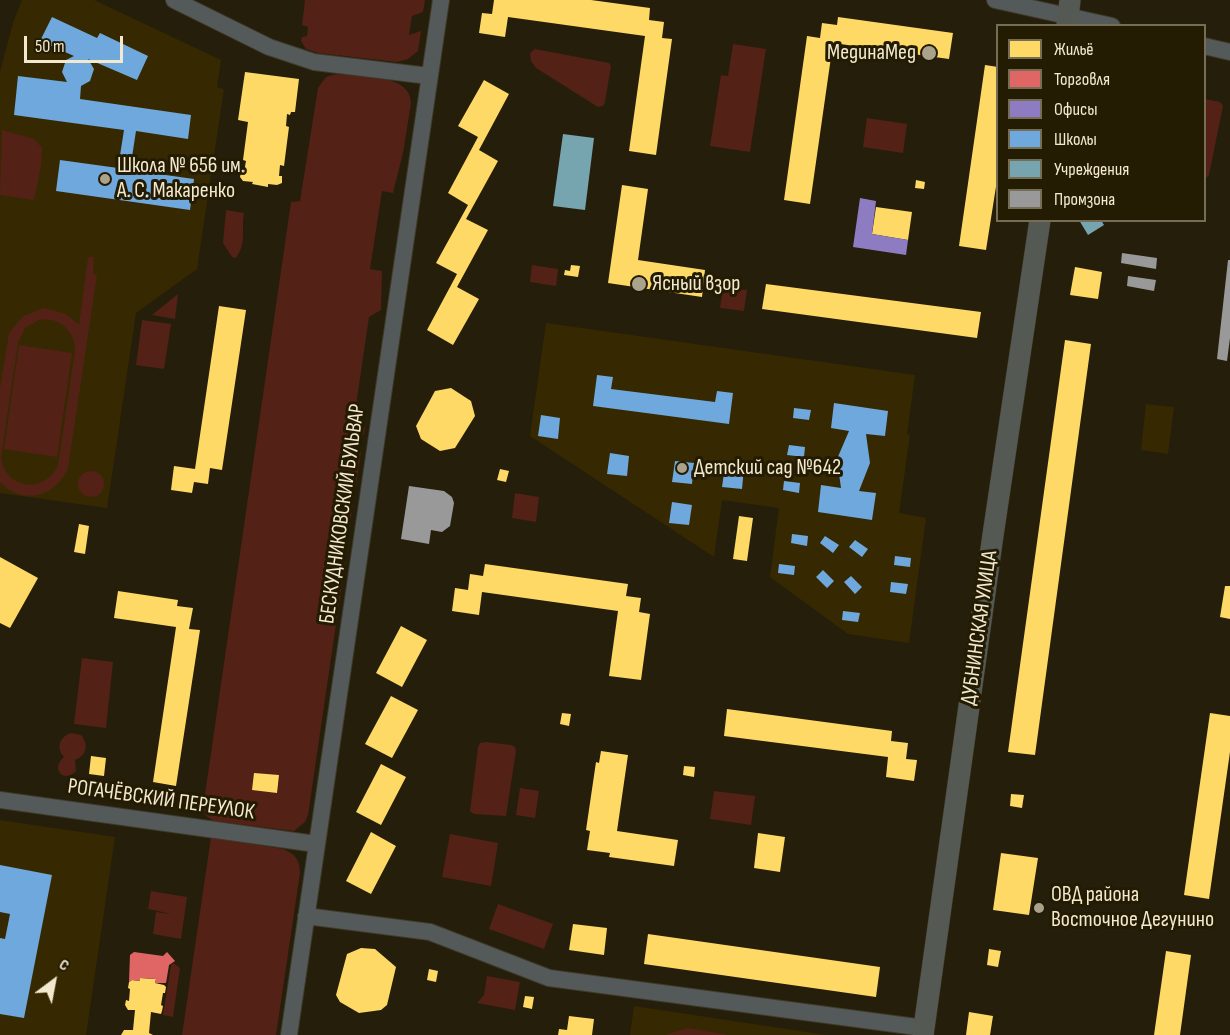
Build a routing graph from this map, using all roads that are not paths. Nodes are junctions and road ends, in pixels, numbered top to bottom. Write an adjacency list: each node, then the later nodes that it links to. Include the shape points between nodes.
1 (174, 0): 8 (street, via 269,47 314,62)
2 (441, 0): 8 (street, БЕСКУДНИКОВСКИЙ БУЛЬВАР)
3 (995, 0): 4 (street)
4 (1069, 13): 5 (street)
5 (1105, 24)
6 (1206, 46): 7 (street)
7 (1230, 52)
8 (429, 76): 11 (street, БЕСКУДНИКОВСКИЙ БУЛЬВАР)
9 (1040, 222): 13 (main road, ДУБНИНСКАЯ УЛИЦА)
10 (0, 800): 11 (street, РОГАЧЁВСКИЙ ПЕРЕУЛОК)
11 (316, 844): 12 (street, БЕСКУДНИКОВСКИЙ БУЛЬВАР)
12 (306, 916): 13 (street, via 430,932 549,978); 14 (street, БЕСКУДНИКОВСКИЙ БУЛЬВАР)
13 (923, 1031)
14 (289, 1035)

